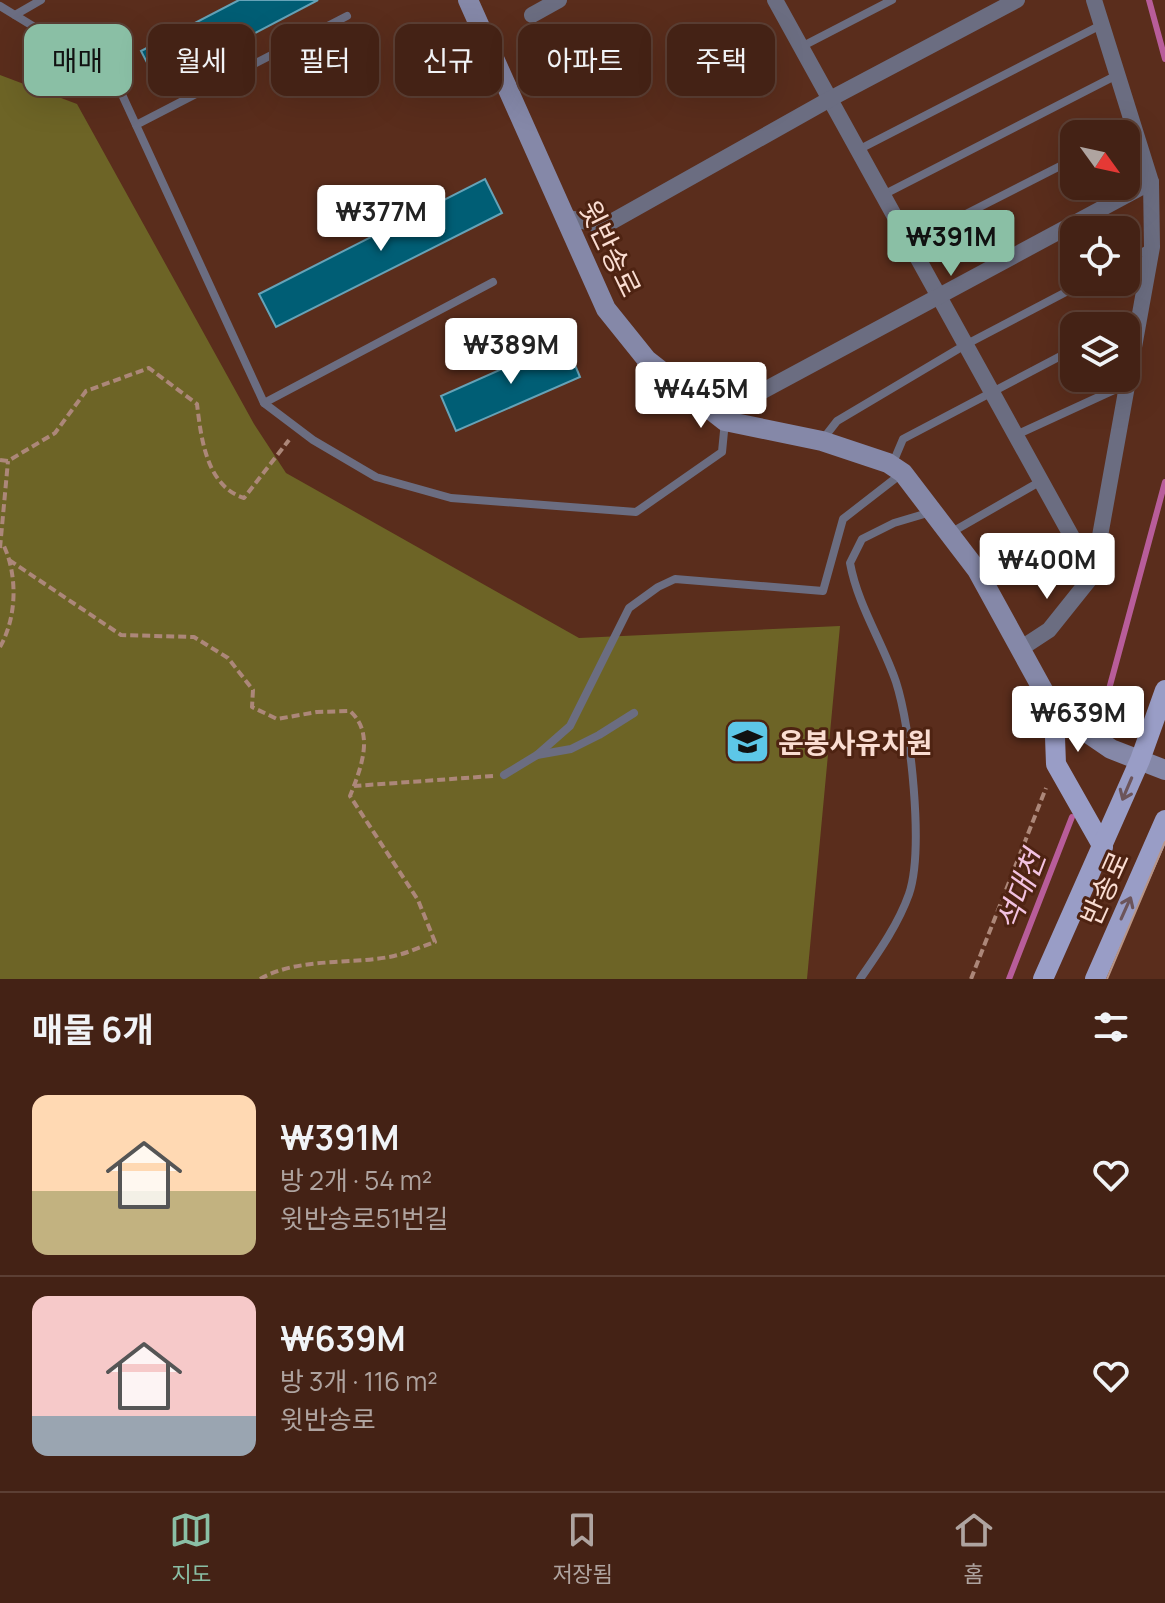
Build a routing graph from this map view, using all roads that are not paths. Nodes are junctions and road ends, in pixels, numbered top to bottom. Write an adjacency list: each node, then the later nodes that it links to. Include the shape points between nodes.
1 (41, 0): 9 (lane)
2 (468, 0): 23 (main road, 윗반송로)
3 (559, 0): 10 (street)
4 (776, 0): 13 (street)
5 (892, 0): 13 (lane)
6 (1017, 0): 15 (street)
7 (1094, 0): 12 (street)
8 (0, 6): 9 (lane)
9 (15, 15): 17 (lane, via 113,75)
10 (532, 15)
11 (347, 16): 17 (lane)
12 (1102, 25): 14 (street); 18 (lane)
13 (801, 47): 15 (street)
14 (1117, 74): 16 (street); 22 (lane)
15 (830, 99): 18 (street); 23 (street, via 604,226)
16 (1126, 120)
17 (136, 125): 36 (lane)
18 (858, 150): 22 (street)
19 (1140, 158): 21 (street)
20 (1060, 166): 24 (lane)
21 (1151, 182): 25 (street); 29 (street)
22 (883, 195): 24 (street)
23 (565, 217): 37 (main road, 윗반송로, via 606,309 647,360)
24 (909, 243): 29 (street)
25 (1152, 247): 26 (lane); 30 (street)
26 (1140, 253)
27 (493, 282): 36 (lane)
28 (1060, 295): 31 (lane)
29 (939, 297): 31 (street); 37 (street)
30 (1139, 312)
31 (965, 345): 35 (street); 39 (lane, via 837,421)
32 (1060, 356): 35 (lane)
33 (1110, 392): 38 (lane)
34 (1126, 392): 44 (street)
35 (991, 393): 38 (street); 40 (lane, via 903,439)
36 (264, 403): 37 (lane, via 376,477 451,498 636,512 722,452)
37 (721, 418): 39 (main road, 윗반송로)
38 (1016, 435): 41 (street)
39 (821, 441): 40 (main road, 윗반송로)
40 (898, 469): 42 (main road); 49 (lane, via 843,519 823,591 675,579 629,608 570,726)
41 (1041, 481): 43 (lane); 44 (street)
42 (936, 511): 43 (main road); 55 (lane, via 862,539 850,563 855,591 896,684 914,805 909,894)
43 (951, 533): 45 (main road)
44 (1093, 575): 45 (street, via 1049,630)
45 (1020, 649): 48 (main road)
46 (1165, 690): 50 (main road, 반송로)
47 (634, 713): 49 (lane, via 571,749)
48 (1061, 716): 50 (main road, via 1111,749); 54 (main road, via 1056,764)
49 (537, 755): 52 (lane)
50 (1140, 760): 51 (main road); 54 (main road, 반송로, one-way to 54)
51 (1165, 770)
52 (504, 775)
53 (1165, 820): 57 (main road, 반송로, one-way to 53)
54 (1103, 847): 56 (main road, 반송로)
55 (860, 979)
56 (1043, 979)
57 (1095, 979)

